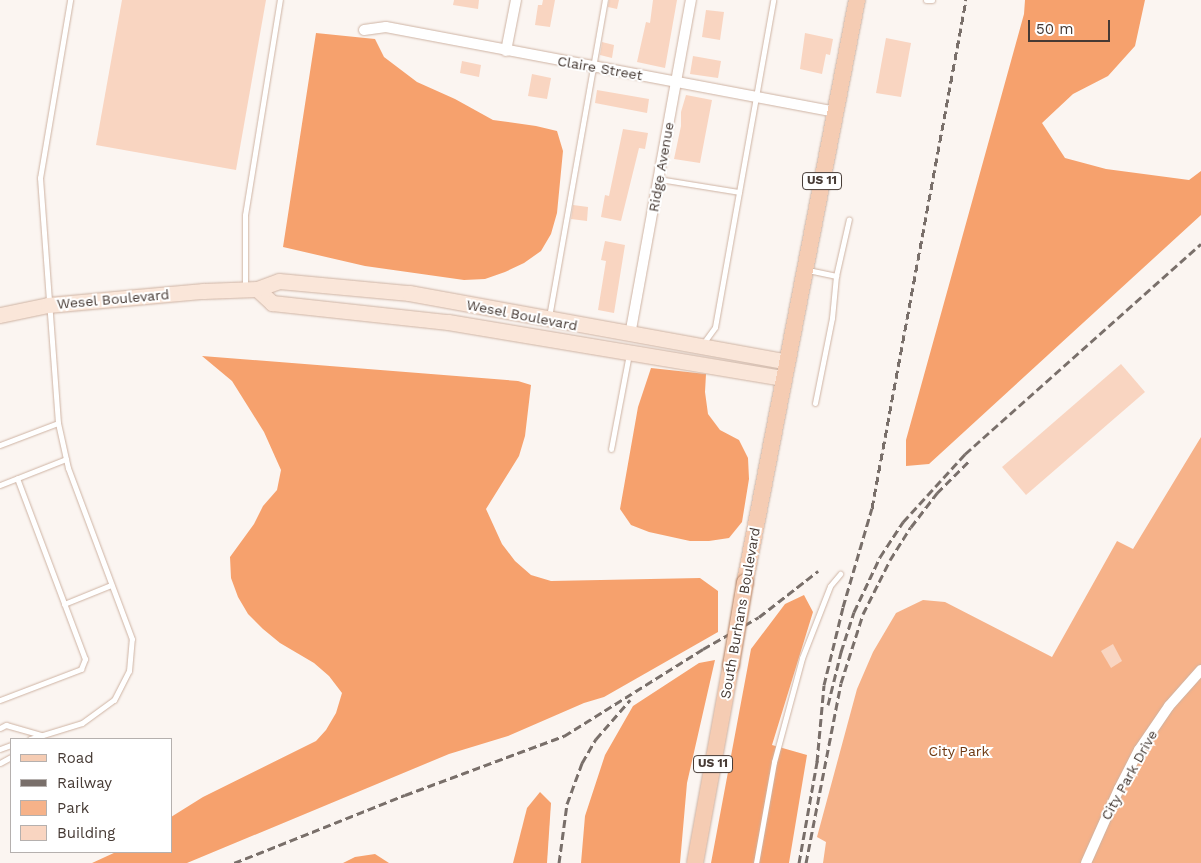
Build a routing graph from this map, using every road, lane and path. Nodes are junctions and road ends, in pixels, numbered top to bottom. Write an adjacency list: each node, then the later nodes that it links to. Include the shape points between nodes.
1 (70, 0): 22 (lane, via 40,178)
2 (280, 0): 21 (lane, via 246,205)
3 (516, 0): 11 (street)
4 (605, 0): 12 (lane)
5 (691, 0): 13 (street, Ridge Avenue)
6 (774, 0): 14 (lane)
7 (857, 0): 15 (main road, US 11)
8 (926, 0): 9 (lane)
9 (932, 0)
10 (364, 30): 11 (street, Claire Street, via 386,28)
11 (506, 51): 12 (street, Claire Street)
12 (592, 67): 13 (street, Claire Street); 24 (lane)
13 (676, 83): 14 (street, Claire Street); 16 (street, Ridge Avenue)
14 (755, 97): 15 (street, Claire Street); 17 (lane)
15 (836, 112): 19 (main road, US 11)
16 (659, 179): 17 (lane); 25 (street, Ridge Avenue)
17 (738, 192): 26 (lane, via 715,327)
18 (849, 219): 20 (lane)
19 (805, 270): 20 (lane); 28 (main road, US 11)
20 (836, 276): 29 (lane, via 832,318)
21 (251, 289): 22 (main road, Wesel Boulevard); 24 (main road, Wesel Boulevard, via 279,281 409,293); 27 (main road, Wesel Boulevard, via 272,303 409,316)
22 (48, 305): 23 (main road, Wesel Boulevard); 30 (lane)
23 (0, 315)
24 (549, 320): 25 (main road, Wesel Boulevard)
25 (630, 335): 26 (main road, Wesel Boulevard)
26 (700, 348): 28 (main road, Wesel Boulevard)
27 (630, 351): 28 (main road, Wesel Boulevard); 32 (lane)
28 (785, 370): 45 (main road, South Burhans Boulevard / US 11, bridge)
29 (815, 403)
30 (58, 423): 31 (lane); 33 (lane)
31 (0, 445)
32 (611, 448)
33 (66, 459): 34 (lane); 37 (lane)
34 (17, 478): 35 (lane); 38 (lane)
35 (0, 485)
36 (840, 574): 46 (lane, via 830,586 802,658 774,762)
37 (111, 585): 38 (lane); 42 (lane, via 132,639 129,671 114,700 82,723)
38 (64, 604): 40 (lane, via 85,660 81,669)
39 (1201, 670): 47 (street, City Park Drive, via 1169,706 1139,750)
40 (0, 700)
41 (0, 728): 42 (lane, via 6,726)
42 (42, 736): 43 (lane); 44 (lane)
43 (34, 738)
44 (39, 738)
45 (695, 863)
46 (756, 863)
47 (1086, 863)

